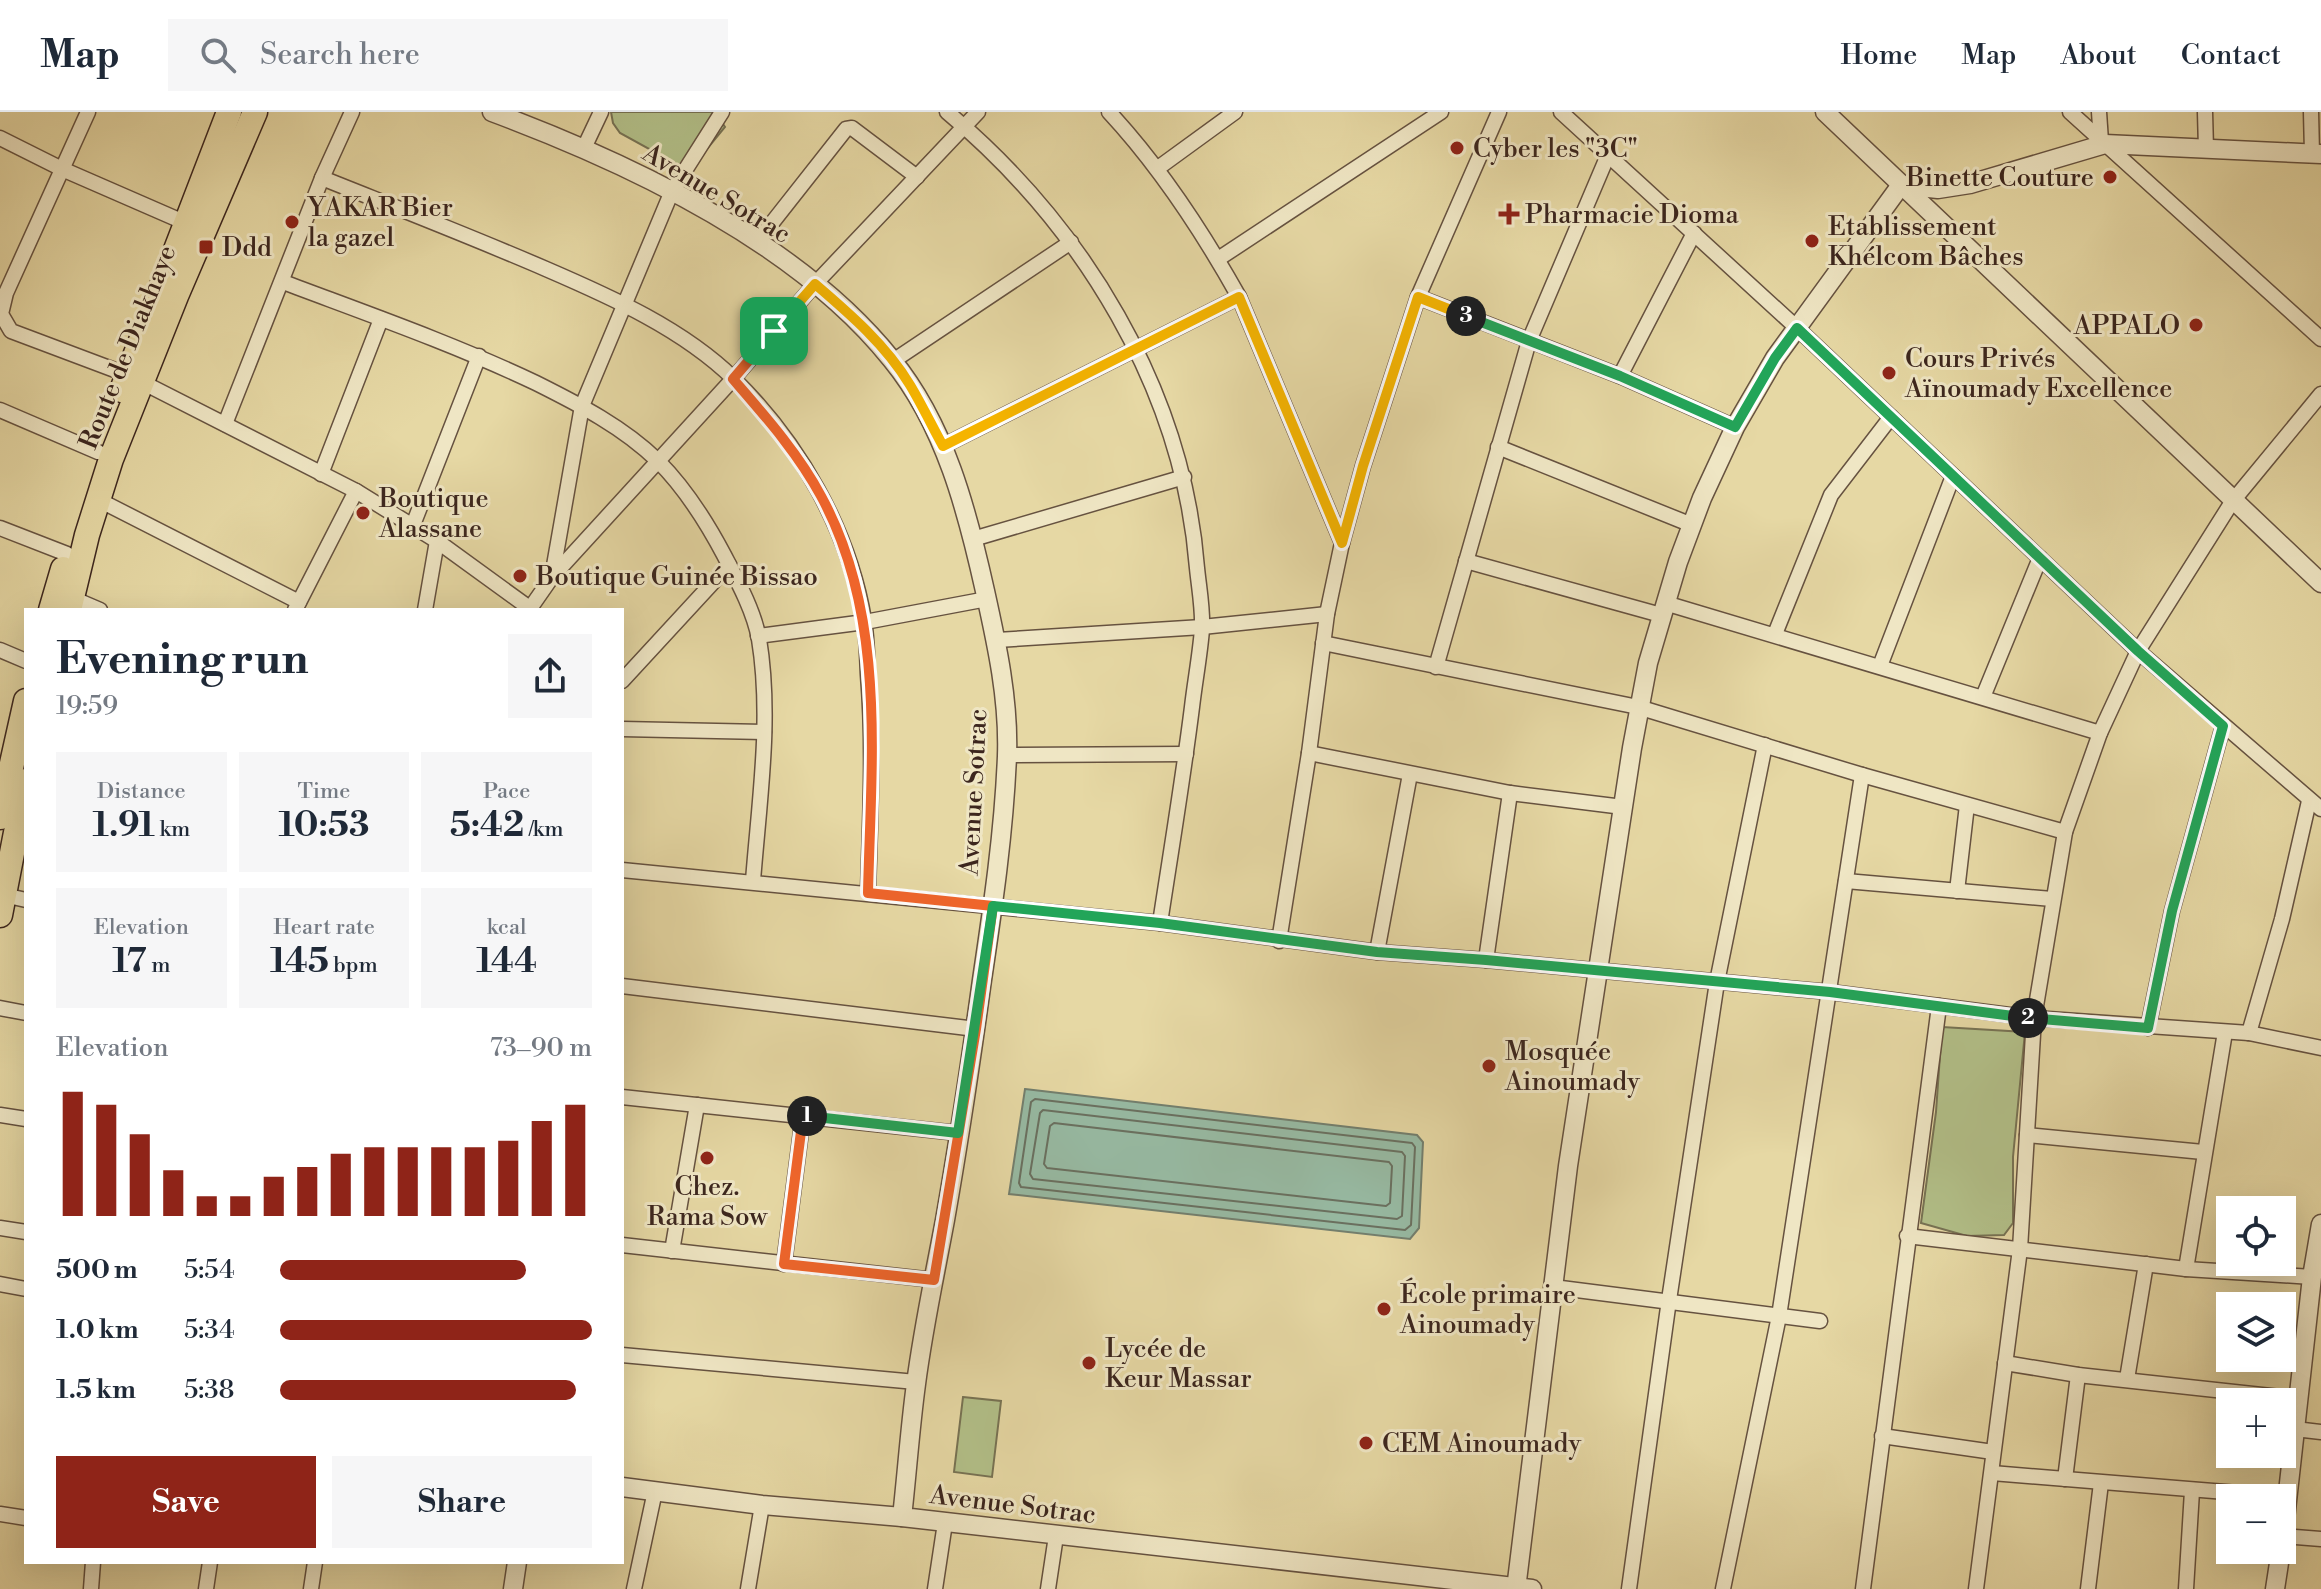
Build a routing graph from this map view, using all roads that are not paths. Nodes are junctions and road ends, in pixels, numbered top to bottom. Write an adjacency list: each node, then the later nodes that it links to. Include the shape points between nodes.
1 (88, 112): 30 (street)
2 (229, 112): 35 (main road, Route de Diakhaye)
3 (255, 112): 27 (main road, Route de Diakhaye)
4 (266, 112): 27 (main road)
5 (352, 112): 32 (street)
6 (492, 112): 24 (street, Avenue Sotrac)
7 (601, 112): 24 (street)
8 (722, 112): 34 (street)
9 (947, 112): 21 (street)
10 (978, 112): 21 (street)
11 (1109, 112): 29 (street)
12 (1235, 112): 29 (street)
13 (1441, 112): 39 (street)
14 (1499, 112): 44 (street)
15 (1561, 112): 28 (street)
16 (1825, 112): 33 (street)
17 (2070, 112): 23 (street)
18 (2099, 112): 23 (street)
19 (2205, 112): 25 (street)
20 (2311, 112): 26 (street)
21 (965, 127): 31 (street); 38 (street, via 1035,197)
22 (0, 138): 30 (street)
23 (2103, 143): 25 (street); 33 (street, via 1970,184 1938,189); 48 (street)
24 (584, 148): 34 (street, Avenue Sotrac)
25 (2206, 149): 26 (street)
26 (2316, 154)
27 (236, 155): 54 (main road, Route de Diakhaye)
28 (1608, 155): 36 (street); 49 (street)
29 (1158, 168): 39 (street)
30 (62, 169): 35 (street); 42 (street)
31 (917, 177): 37 (street, via 852,128 846,129); 41 (street)
32 (322, 178): 40 (street); 45 (street)
33 (1901, 185): 47 (street); 71 (street)
34 (672, 191): 37 (street, Avenue Sotrac); 45 (street)
35 (186, 223): 54 (main road, Route de Diakhaye)
36 (1694, 233): 47 (street); 53 (street)
37 (757, 242): 41 (street, Avenue Sotrac)
38 (1071, 242): 50 (street); 52 (street)
39 (1218, 259): 43 (street)
40 (283, 282): 46 (street); 60 (street)
41 (815, 284): 52 (street, Avenue Sotrac); 55 (street)
42 (3, 293): 54 (street, via 1,314 11,331)
43 (1239, 297): 50 (street); 77 (street)
44 (1418, 297): 49 (street); 77 (street)
45 (623, 303): 55 (street); 57 (street)
46 (381, 319): 51 (street); 66 (street)
47 (1797, 328): 59 (street); 61 (street)
48 (2321, 339)
49 (1529, 341): 53 (street); 63 (street)
50 (1137, 349): 62 (street); 68 (street, via 1163,408)
51 (479, 356): 57 (street); 72 (street)
52 (893, 361): 62 (street, Avenue Sotrac)
53 (1620, 376): 61 (street)
54 (135, 379): 60 (street); 64 (main road, Route de Diakhaye); 70 (main road, Route de Diakhaye)
55 (733, 379): 65 (street); 92 (street, via 787,443 823,499 844,547)
56 (2321, 394): 71 (street)
57 (582, 406): 65 (street); 82 (street)
58 (0, 410): 64 (street)
59 (1891, 417): 67 (street); 94 (street, via 1831,495)
60 (225, 424): 66 (street)
61 (1735, 427): 73 (street)
62 (943, 446): 75 (street, Avenue Sotrac)
63 (1498, 447): 73 (street); 80 (street)
64 (98, 452): 78 (main road, Route de Diakhaye)
65 (659, 462): 81 (street, via 698,508); 82 (street)
66 (321, 474): 69 (street)
67 (1953, 476): 79 (street); 101 (street)
68 (1184, 477): 75 (street); 93 (street)
69 (356, 491): 72 (street); 86 (street)
70 (97, 499): 85 (main road, Route de Diakhaye); 86 (street)
71 (2232, 502): 83 (street); 99 (street)
72 (413, 525): 76 (street)
73 (1692, 525): 90 (street)
74 (0, 528): 78 (street)
75 (973, 539): 84 (street, Avenue Sotrac)
76 (437, 541): 87 (street); 88 (street)
77 (1342, 543): 91 (street)
78 (67, 554): 85 (main road, Route de Diakhaye)
79 (2040, 558): 99 (street); 104 (street)
80 (1466, 561): 90 (street); 102 (street)
81 (729, 565): 95 (street); 103 (street)
82 (552, 577): 89 (street)
83 (2321, 583)
84 (987, 599): 92 (street); 96 (street, Avenue Sotrac)
85 (64, 606)
86 (297, 606)
87 (425, 608)
88 (529, 608)
89 (531, 608)
90 (1663, 609): 94 (street); 105 (street)
91 (1327, 614): 93 (street); 97 (street)
92 (865, 622): 95 (street); 128 (street, via 872,757)
93 (1202, 627): 96 (street); 113 (street)
94 (1775, 634): 101 (street)
95 (758, 636): 109 (street)
96 (997, 640): 114 (street, Avenue Sotrac)
97 (1323, 643): 102 (street); 112 (street)
98 (0, 650): 100 (street)
99 (2138, 651): 107 (street); 110 (street)
100 (24, 660)
101 (1880, 666): 104 (street)
102 (1436, 667): 105 (street)
103 (624, 679)
104 (1983, 697): 110 (street)
105 (1638, 707): 111 (street); 121 (street)
106 (24, 710): 122 (main road)
107 (2223, 726): 120 (street); 144 (street, via 2172,911)
108 (624, 729): 109 (street)
109 (764, 732): 125 (street)
110 (2100, 733): 123 (street)
111 (1765, 745): 116 (street); 137 (street)
112 (1309, 753): 115 (street); 133 (street)
113 (1186, 754): 114 (street); 132 (street)
114 (1007, 755): 131 (street, Avenue Sotrac)
115 (1410, 774): 117 (street); 134 (street)
116 (1862, 775): 119 (street); 126 (street)
117 (1510, 793): 121 (street); 135 (street)
118 (24, 796): 130 (main road)
119 (1967, 805): 123 (street); 127 (street)
120 (2315, 805): 147 (street)
121 (1623, 807): 136 (street)
122 (0, 817)
123 (2065, 832): 129 (street)
124 (624, 870): 125 (street)
125 (753, 881): 128 (street)
126 (1846, 881): 127 (street); 139 (street)
127 (1957, 891): 129 (street)
128 (868, 893): 131 (street)
129 (2052, 899): 143 (street)
130 (10, 903)
131 (993, 906): 132 (street); 145 (street, Avenue Sotrac)
132 (1160, 923): 133 (street)
133 (1279, 941): 134 (street)
134 (1377, 952): 135 (street)
135 (1486, 960): 136 (street)
136 (1598, 971): 137 (street); 170 (street)
137 (1717, 982): 139 (street); 172 (street)
138 (624, 986): 145 (street)
139 (1830, 992): 140 (street); 173 (street)
140 (1939, 1006): 143 (street); 160 (street)
141 (0, 1008): 142 (street)
142 (24, 1013)
143 (2034, 1018): 144 (street); 155 (street)
144 (2148, 1028): 146 (street)
145 (976, 1029): 154 (street, Avenue Sotrac)
146 (2225, 1032): 147 (street); 156 (street)
147 (2249, 1033): 148 (street)
148 (2321, 1048)
149 (624, 1097): 150 (street)
150 (697, 1105): 152 (street); 163 (street)
151 (0, 1115): 153 (street)
152 (803, 1116): 154 (street); 164 (street)
153 (24, 1119)
154 (958, 1133): 168 (street, Avenue Sotrac)
155 (2027, 1135): 156 (street); 162 (street)
156 (2203, 1152): 166 (street)
157 (2321, 1224): 167 (street)
158 (0, 1228): 159 (street)
159 (24, 1232)
160 (1907, 1236): 162 (street); 184 (street)
161 (624, 1245): 163 (street)
162 (2020, 1249): 165 (street); 176 (street)
163 (672, 1251): 164 (street)
164 (784, 1264): 168 (street)
165 (2146, 1264): 166 (street); 178 (street)
166 (2186, 1269): 167 (street)
167 (2312, 1277): 180 (street)
168 (934, 1280): 179 (street, Avenue Sotrac)
169 (0, 1284): 171 (street)
170 (1553, 1287): 172 (street); 215 (street)
171 (24, 1289)
172 (1669, 1300): 173 (street); 216 (street)
173 (1779, 1316): 174 (street); 217 (street)
174 (1820, 1321)
175 (624, 1355): 179 (street)
176 (2005, 1363): 177 (street); 185 (street)
177 (2078, 1375): 178 (street); 187 (street)
178 (2127, 1379): 180 (street)
179 (916, 1382): 195 (street, Avenue Sotrac)
180 (2298, 1399): 181 (street)
181 (2296, 1419)
182 (2296, 1429): 183 (street)
183 (2321, 1432)
184 (1882, 1436): 185 (street); 218 (street)
185 (1993, 1452): 186 (street)
186 (1992, 1473): 187 (street); 219 (street)
187 (2065, 1479): 188 (street)
188 (2101, 1483): 191 (street); 220 (street)
189 (624, 1487): 190 (street)
190 (655, 1491): 193 (street); 211 (street)
191 (2192, 1491): 192 (street); 221 (street)
192 (2216, 1493)
193 (762, 1505): 195 (street); 212 (street)
194 (0, 1514): 196 (street)
195 (902, 1517): 197 (street, Avenue Sotrac)
196 (24, 1518)
197 (945, 1523): 198 (street, Avenue Sotrac); 213 (street)
198 (1056, 1536): 206 (street, Avenue Sotrac); 214 (street)
199 (2321, 1539): 200 (street)
200 (2296, 1542)
201 (93, 1564): 207 (street)
202 (210, 1564): 208 (street)
203 (315, 1564): 209 (street)
204 (517, 1564): 210 (street)
205 (2279, 1564): 222 (street)
206 (1391, 1582): 215 (street, Avenue Sotrac)
207 (91, 1589)
208 (206, 1589)
209 (311, 1589)
210 (513, 1589)
211 (634, 1589)
212 (748, 1589)
213 (935, 1589)
214 (1048, 1589)
215 (1521, 1589)
216 (1629, 1589)
217 (1723, 1589)
218 (1863, 1589)
219 (1976, 1589)
220 (2088, 1589)
221 (2186, 1589)
222 (2275, 1589)

